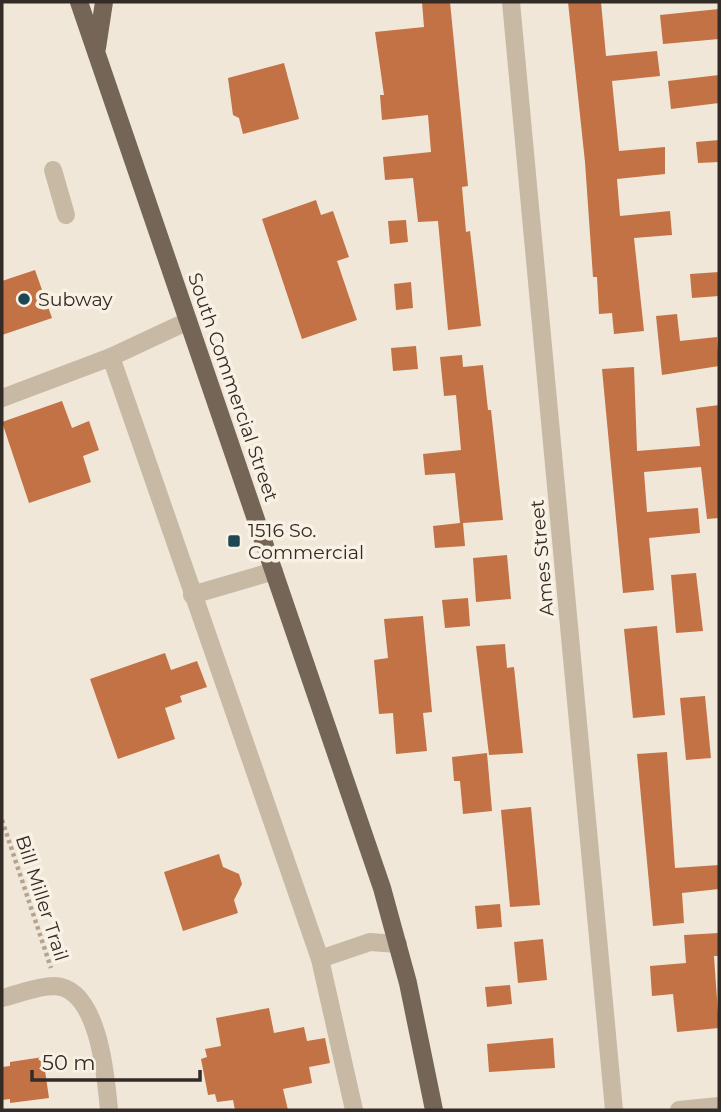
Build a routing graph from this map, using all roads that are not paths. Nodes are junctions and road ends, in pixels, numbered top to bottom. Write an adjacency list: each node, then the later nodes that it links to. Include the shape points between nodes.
1 (79, 2): 4 (main road, South Commercial Street)
2 (104, 2): 4 (main road)
3 (511, 2): 19 (street, Ames Street)
4 (96, 52): 7 (main road, South Commercial Street)
5 (53, 170): 6 (street)
6 (66, 215)
7 (188, 321): 8 (street); 10 (main road, South Commercial Street)
8 (111, 357): 9 (street); 11 (street)
9 (2, 398)
10 (274, 571): 11 (street); 12 (main road, South Commercial Street)
11 (192, 595): 13 (street)
12 (398, 944): 13 (street, via 370,942); 18 (main road, South Commercial Street)
13 (320, 959): 17 (street)
14 (2, 998): 16 (street, via 55,986 75,993 85,1006 100,1047)
15 (719, 1106): 20 (street)
16 (109, 1110)
17 (354, 1110)
18 (434, 1110)
19 (614, 1110)
20 (679, 1110)

